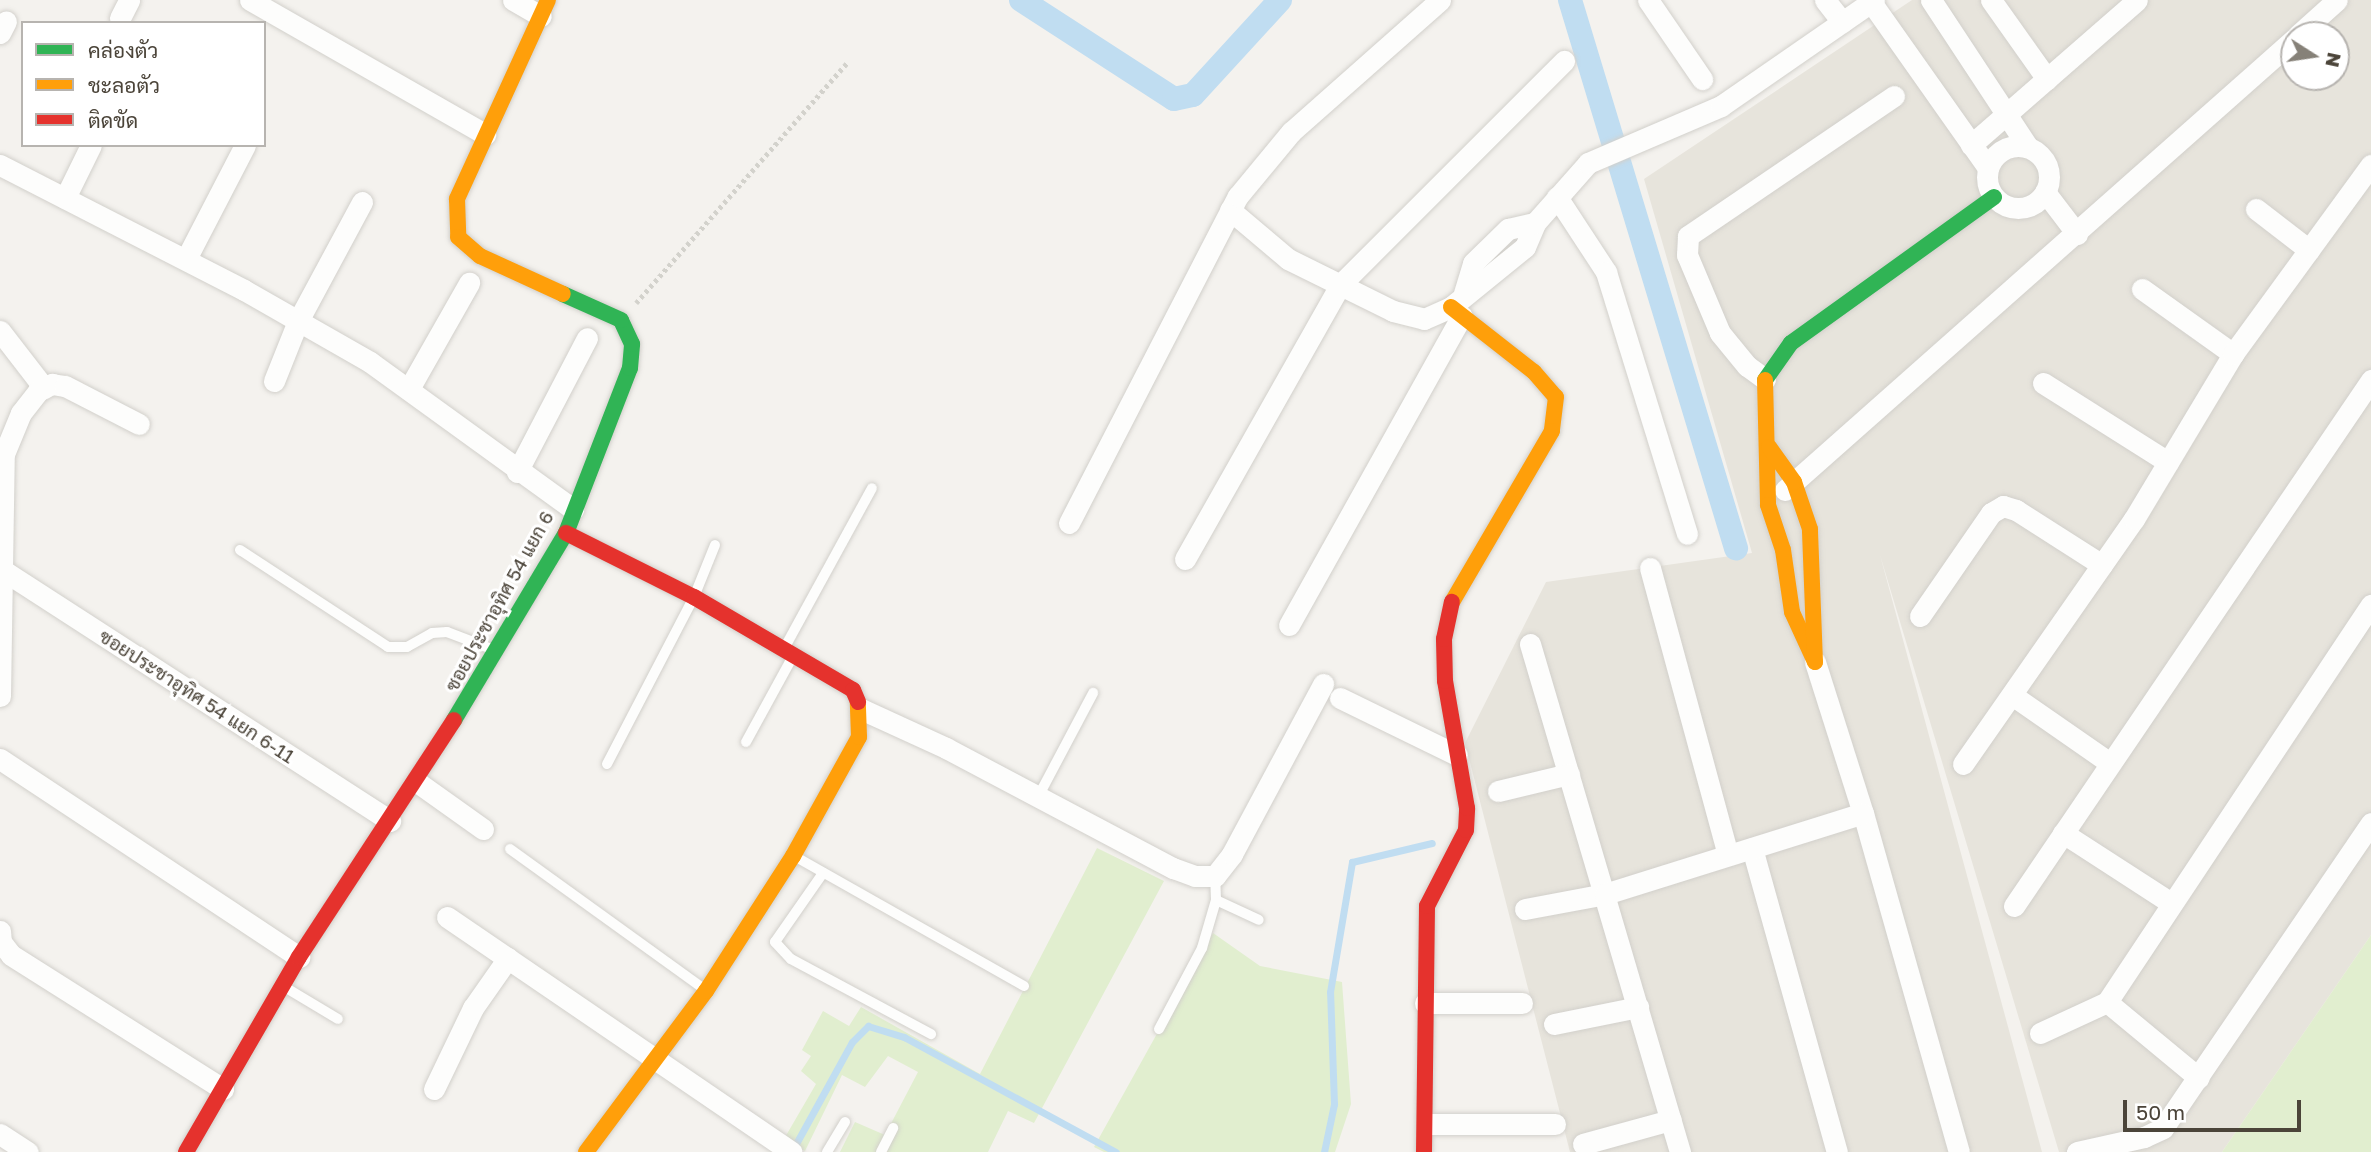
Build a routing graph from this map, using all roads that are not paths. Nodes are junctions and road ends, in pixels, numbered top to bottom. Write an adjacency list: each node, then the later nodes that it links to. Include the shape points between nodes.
1 (250, 0): 20 (street)
2 (513, 0): 11 (street)
3 (1440, 0): 34 (street, via 1291,132)
4 (1648, 0): 16 (street)
5 (1825, 0): 13 (street)
6 (1931, 0): 19 (street)
7 (1991, 0): 17 (street)
8 (2137, 0): 17 (street)
9 (2337, 0): 12 (street)
10 (1873, 1): 13 (street); 21 (street)
11 (545, 8): 20 (street)
12 (2314, 21)
13 (1842, 22): 29 (street, via 1721,106 1601,155)
14 (2280, 52): 35 (street)
15 (1564, 61): 39 (street)
16 (1702, 79)
17 (2047, 79): 19 (street)
18 (1894, 96): 46 (street, via 1688,236 1688,255 1720,333 1747,366)
19 (2007, 114): 21 (street); 24 (street)
20 (485, 134): 59 (street, ซอยประชาอุทิศ 54 แยก 6, via 457,199 458,237 480,256 621,320 632,344 630,368)
21 (1971, 145): 27 (street)
22 (90, 147): 31 (street)
23 (244, 147): 37 (street)
24 (2028, 148): 27 (street, via 2008,147); 28 (street, via 2045,161 2049,181)
25 (0, 165): 31 (street)
26 (2371, 165): 36 (street)
27 (1988, 168): 30 (street)
28 (2045, 192): 30 (street, via 2020,208); 35 (street)
29 (1557, 197): 41 (street, via 1535,223 1508,229 1473,262); 62 (street, via 1606,272)
30 (1994, 197): 46 (street, via 1791,343)
31 (65, 198): 37 (street)
32 (362, 201): 42 (street)
33 (2256, 209): 36 (street)
34 (1230, 210): 39 (street, via 1289,259); 60 (street)
35 (2077, 234): 56 (street)
36 (2309, 250): 45 (street)
37 (186, 259): 42 (street)
38 (469, 283): 50 (street)
39 (1340, 285): 41 (street, via 1412,318 1424,319); 65 (street)
40 (2142, 289): 45 (street)
41 (1459, 306): 72 (street); 84 (street, via 1534,372 1556,397 1556,411 1552,431 1451,604 1444,639 1445,681)
42 (298, 321): 48 (street); 50 (street)
43 (0, 331): 51 (street)
44 (587, 338): 55 (street)
45 (2233, 354): 54 (street)
46 (1765, 379): 53 (street)
47 (2371, 380): 86 (street)
48 (274, 381)
49 (2043, 383): 54 (street)
50 (411, 387): 55 (street)
51 (44, 388): 52 (street, via 65,386); 68 (street, via 21,413 4,454)
52 (139, 424)
53 (1769, 447): 56 (street); 58 (street)
54 (2168, 462): 66 (street)
55 (517, 472): 59 (street)
56 (1794, 482): 58 (street); 76 (street, via 1810,529)
57 (872, 488): 74 (lane)
58 (1769, 505): 76 (street, via 1783,550 1792,612)
59 (573, 509): 61 (street, ซอยประชาอุทิศ 54 แยก 6)
60 (1069, 523)
61 (566, 533): 69 (street); 75 (street, ซอยประชาอุทิศ 54 แยก 6)
62 (1687, 534)
63 (715, 545): 69 (lane)
64 (240, 550): 75 (lane, via 388,647 407,648 432,633 447,632)
65 (1185, 559)
66 (2102, 565): 71 (street, via 2003,506 1990,513); 79 (street)
67 (1650, 568): 100 (street)
68 (4, 571): 80 (street); 94 (street, ซอยประชาอุทิศ 54 แยก 6-11)
69 (694, 597): 74 (street); 87 (lane)
70 (2371, 605): 106 (street)
71 (1920, 616)
72 (1289, 625)
73 (1530, 644): 89 (street)
74 (789, 652): 82 (street, via 853,690); 83 (lane)
75 (499, 653): 90 (street, ซอยประชาอุทิศ 54 แยก 6)
76 (1815, 662): 93 (street)
77 (1322, 684): 103 (street, via 1232,854)
78 (1093, 693): 92 (lane)
79 (2012, 695): 86 (street); 88 (street)
80 (0, 696)
81 (1340, 698): 84 (street)
82 (861, 709): 92 (street); 101 (street, via 859,737)
83 (746, 742)
84 (1457, 755): 118 (street, via 1466,830 1427,906)
85 (0, 759): 112 (street)
86 (2110, 763): 97 (street)
87 (607, 764)
88 (1963, 764)
89 (1569, 774): 91 (street); 104 (street)
90 (417, 782): 94 (street, ซอยประชาอุทิศ 54 แยก 6); 96 (street)
91 (1498, 791)
92 (1038, 797): 103 (street, via 1173,869)
93 (1863, 813): 98 (street); 146 (street)
94 (390, 821): 112 (street, ซอยประชาอุทิศ 54 แยก 6)
95 (2371, 823): 127 (street)
96 (483, 829)
97 (2063, 833): 106 (street); 107 (street)
98 (1752, 848): 100 (street); 145 (street)
99 (510, 849): 116 (lane)
100 (1728, 855): 104 (street)
101 (793, 856): 102 (lane); 116 (street)
102 (823, 873): 115 (lane); 125 (lane, via 775,942 791,959)
103 (1214, 876): 105 (lane)
104 (1605, 894): 108 (street); 120 (street)
105 (1216, 900): 110 (lane); 123 (lane, via 1202,948)
106 (2172, 903): 117 (street)
107 (2014, 906)
108 (1525, 909)
109 (447, 917): 113 (street)
110 (1259, 920)
111 (0, 931): 128 (street, via 1,942 11,955)
112 (299, 957): 114 (street, ซอยประชาอุทิศ 54 แยก 6)
113 (508, 958): 126 (street); 129 (street, via 473,1008)
114 (282, 985): 121 (lane); 128 (street, ซอยประชาอุทิศ 54 แยก 6)
115 (1024, 986)
116 (706, 991): 126 (street)
117 (2106, 1002): 124 (street); 127 (street)
118 (1425, 1003): 119 (street); 132 (street)
119 (1522, 1003)
120 (1638, 1007): 122 (street); 130 (street)
121 (338, 1019)
122 (1554, 1024)
123 (1159, 1029)
124 (2040, 1033)
125 (931, 1034)
126 (653, 1061): 137 (street); 140 (street)
127 (2199, 1078): 147 (street, via 2163,1128)
128 (223, 1089): 139 (street, ซอยประชาอุทิศ 54 แยก 6)
129 (434, 1089)
130 (1671, 1121): 136 (street); 144 (street)
131 (845, 1122): 141 (lane)
132 (1427, 1124): 133 (street); 143 (street)
133 (1555, 1124)
134 (893, 1128): 142 (lane)
135 (0, 1134): 138 (street)
136 (1583, 1144)
137 (776, 1147)
138 (28, 1152)
139 (186, 1152)
140 (586, 1152)
141 (827, 1152)
142 (881, 1152)
143 (1424, 1152)
144 (1680, 1152)
145 (1837, 1152)
146 (1959, 1152)
147 (2077, 1152)

